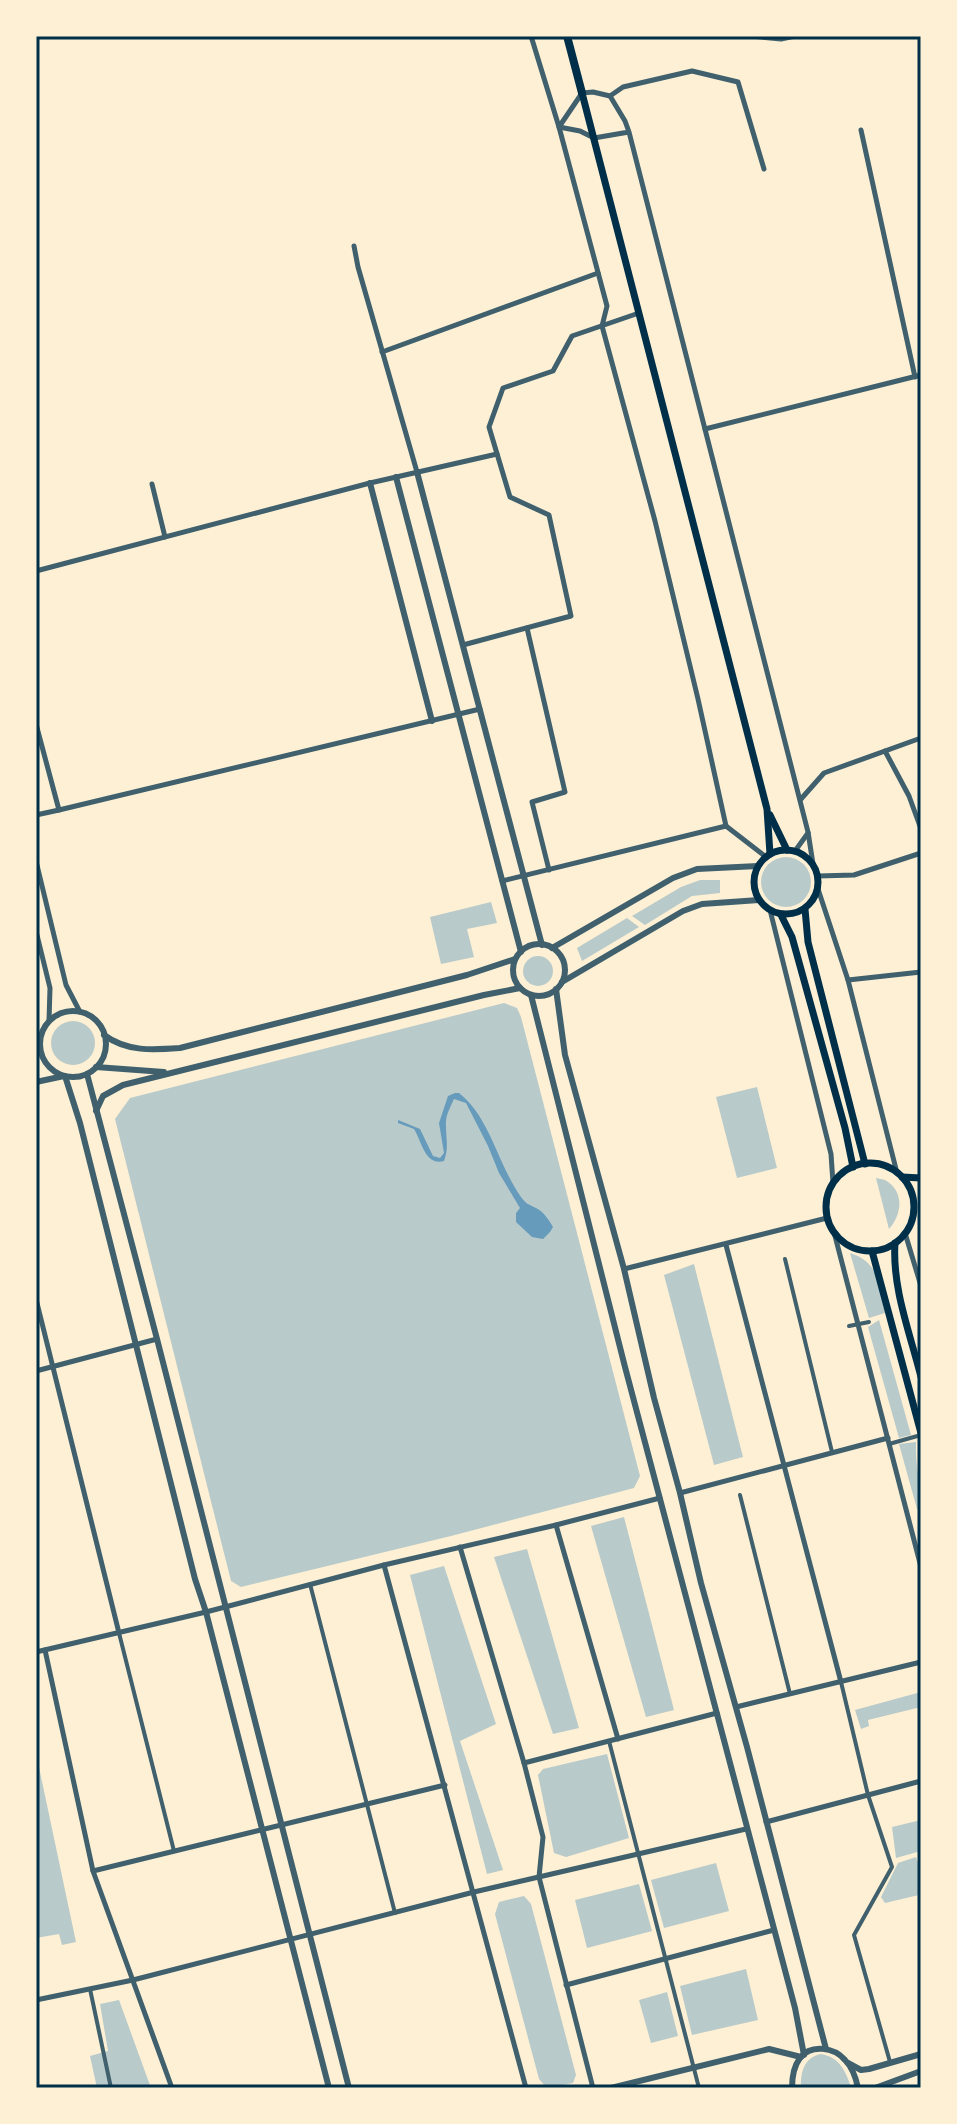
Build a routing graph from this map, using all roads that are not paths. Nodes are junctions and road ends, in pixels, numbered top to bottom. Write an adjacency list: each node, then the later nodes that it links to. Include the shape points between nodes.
1 (531, 36): 7 (street)
2 (567, 36): 5 (main road)
3 (750, 36): 4 (street)
4 (795, 36)
5 (582, 93): 6 (street); 7 (street); 10 (main road)
6 (610, 96): 9 (street); 11 (street, via 623,87 692,71 738,82)
7 (559, 127): 10 (street); 13 (street)
8 (861, 130): 17 (street)
9 (629, 132): 10 (street); 18 (street)
10 (594, 138): 14 (main road)
11 (764, 169)
12 (354, 246): 16 (street)
13 (598, 273): 15 (street, via 607,306); 16 (street)
14 (640, 313): 15 (street); 35 (main road)
15 (602, 326): 19 (street, via 572,336 553,371 503,388 489,427); 38 (street, via 655,521)
16 (382, 352): 20 (street)
17 (918, 376): 18 (street)
18 (705, 429): 34 (street)
19 (497, 454): 20 (street); 26 (street, via 510,497 549,515 571,616)
20 (417, 472): 21 (street); 27 (street)
21 (396, 477): 22 (street); 29 (street)
22 (370, 483): 24 (street); 30 (street)
23 (152, 484): 24 (street)
24 (165, 537): 25 (street)
25 (36, 571)
26 (527, 628): 27 (street); 47 (street, via 565,792 532,802)
27 (463, 645): 28 (street)
28 (480, 709): 29 (street); 49 (street)
29 (460, 714): 30 (street); 50 (street)
30 (432, 721): 36 (street)
31 (36, 724): 36 (street)
32 (921, 738): 33 (street)
33 (885, 751): 34 (street, via 824,773); 39 (street)
34 (800, 800): 40 (street)
35 (767, 809): 41 (main road); 43 (main road)
36 (59, 810): 37 (street)
37 (36, 815)
38 (726, 826): 43 (street); 47 (street)
39 (921, 829)
40 (808, 832): 41 (street); 45 (street)
41 (791, 851): 43 (main road); 45 (main road)
42 (921, 853): 48 (street, via 854,875)
43 (768, 856): 46 (main road)
44 (36, 861): 67 (street, via 66,985)
45 (813, 864): 48 (main road)
46 (758, 866): 52 (main road, via 754,883); 58 (street, via 697,869 673,878)
47 (549, 870): 49 (street)
48 (818, 876): 51 (main road)
49 (524, 877): 50 (street); 57 (street)
50 (502, 881): 59 (street)
51 (818, 889): 53 (main road); 62 (street)
52 (759, 900): 54 (main road); 63 (street, via 702,904 683,911)
53 (805, 909): 55 (main road); 77 (main road, via 808,942)
54 (770, 910): 55 (main road); 81 (street, via 831,1154)
55 (781, 915): 78 (main road, via 792,937)
56 (36, 931): 68 (street, via 50,988)
57 (542, 945): 58 (street); 59 (street)
58 (552, 948): 63 (street, via 563,963)
59 (521, 952): 60 (street)
60 (515, 959): 64 (street, via 513,975); 69 (street, via 180,1048 152,1051 121,1045)
61 (921, 972): 62 (street)
62 (848, 980): 79 (street)
63 (562, 982): 65 (street)
64 (520, 988): 66 (street); 72 (street)
65 (556, 989): 66 (street); 91 (street, via 565,1055)
66 (531, 995): 108 (street)
67 (80, 1012): 68 (street, via 64,1012); 69 (street, via 95,1020)
68 (49, 1021): 70 (street)
69 (104, 1035): 71 (street, via 105,1052)
70 (38, 1055): 74 (street)
71 (96, 1067): 72 (street); 73 (street)
72 (173, 1073): 76 (street, via 112,1089)
73 (87, 1074): 74 (street); 76 (street)
74 (64, 1076): 75 (street); 98 (street)
75 (36, 1082)
76 (96, 1111): 97 (street)
77 (865, 1164): 78 (main road); 79 (main road, via 880,1164)
78 (853, 1167): 81 (main road)
79 (900, 1175): 80 (main road); 84 (main road, via 912,1194)
80 (921, 1178)
81 (833, 1183): 83 (main road)
82 (921, 1209): 84 (main road)
83 (827, 1218): 85 (main road); 88 (street)
84 (912, 1219): 86 (main road)
85 (834, 1232): 89 (main road, via 851,1246); 95 (street)
86 (905, 1233): 87 (main road); 92 (street)
87 (895, 1243): 89 (main road); 101 (main road, via 898,1289)
88 (726, 1245): 91 (street); 105 (street)
89 (872, 1251): 102 (main road)
90 (785, 1259): 104 (street)
91 (624, 1269): 106 (street)
92 (921, 1286)
93 (36, 1299): 99 (street)
94 (869, 1322): 95 (street)
95 (858, 1324): 96 (street); 103 (street)
96 (849, 1326)
97 (157, 1339): 98 (street); 114 (street)
98 (137, 1344): 99 (street); 115 (street)
99 (52, 1367): 100 (street); 116 (street)
100 (36, 1371)
101 (921, 1377)
102 (921, 1434): 103 (street)
103 (888, 1441): 104 (street); 112 (street)
104 (832, 1452): 105 (street)
105 (784, 1465): 106 (street); 120 (street)
106 (680, 1493): 122 (street)
107 (740, 1495): 121 (street)
108 (660, 1498): 109 (street); 123 (street)
109 (556, 1525): 110 (street); 124 (street)
110 (460, 1547): 111 (street); 126 (street)
111 (384, 1565): 113 (street); 128 (street)
112 (921, 1567)
113 (310, 1584): 114 (street); 130 (street)
114 (225, 1607): 115 (street); 132 (street)
115 (206, 1612): 116 (street); 134 (street)
116 (119, 1633): 117 (street); 135 (street)
117 (45, 1650): 118 (street); 137 (street)
118 (36, 1652)
119 (921, 1662): 120 (street)
120 (841, 1682): 121 (street); 129 (street)
121 (790, 1694): 122 (street)
122 (736, 1707): 131 (street)
123 (717, 1713): 124 (street); 133 (street)
124 (618, 1739): 125 (street)
125 (609, 1741): 126 (street); 136 (street)
126 (524, 1763): 138 (street, via 543,1837)
127 (921, 1781): 129 (street)
128 (445, 1785): 130 (street); 139 (street)
129 (868, 1795): 131 (street); 153 (street, via 892,1867 854,1935)
130 (367, 1804): 132 (street); 140 (street)
131 (766, 1822): 149 (street)
132 (281, 1825): 134 (street); 142 (street)
133 (746, 1829): 136 (street); 141 (street)
134 (262, 1830): 135 (street); 143 (street)
135 (174, 1851): 137 (street)
136 (639, 1853): 138 (street); 144 (street)
137 (93, 1871): 145 (street)
138 (539, 1877): 139 (street); 146 (street)
139 (474, 1892): 140 (street); 160 (street)
140 (395, 1913): 142 (street)
141 (774, 1930): 144 (street); 151 (street)
142 (309, 1934): 143 (street); 159 (street)
143 (291, 1939): 145 (street); 158 (street)
144 (666, 1959): 146 (street); 154 (street)
145 (133, 1980): 147 (street); 157 (street)
146 (566, 1985): 161 (street)
147 (90, 1989): 148 (street); 156 (street)
148 (36, 2000)
149 (826, 2049): 151 (street); 152 (street)
150 (921, 2054): 153 (street)
151 (802, 2056): 154 (street, via 769,2049); 164 (street)
152 (848, 2063): 153 (street, via 861,2070); 165 (street)
153 (891, 2064)
154 (694, 2068): 162 (street); 163 (street)
155 (921, 2071): 166 (street)
156 (111, 2088)
157 (172, 2088)
158 (329, 2088)
159 (349, 2088)
160 (526, 2088)
161 (593, 2088)
162 (611, 2088)
163 (699, 2088)
164 (792, 2088)
165 (858, 2088)
166 (875, 2088)

